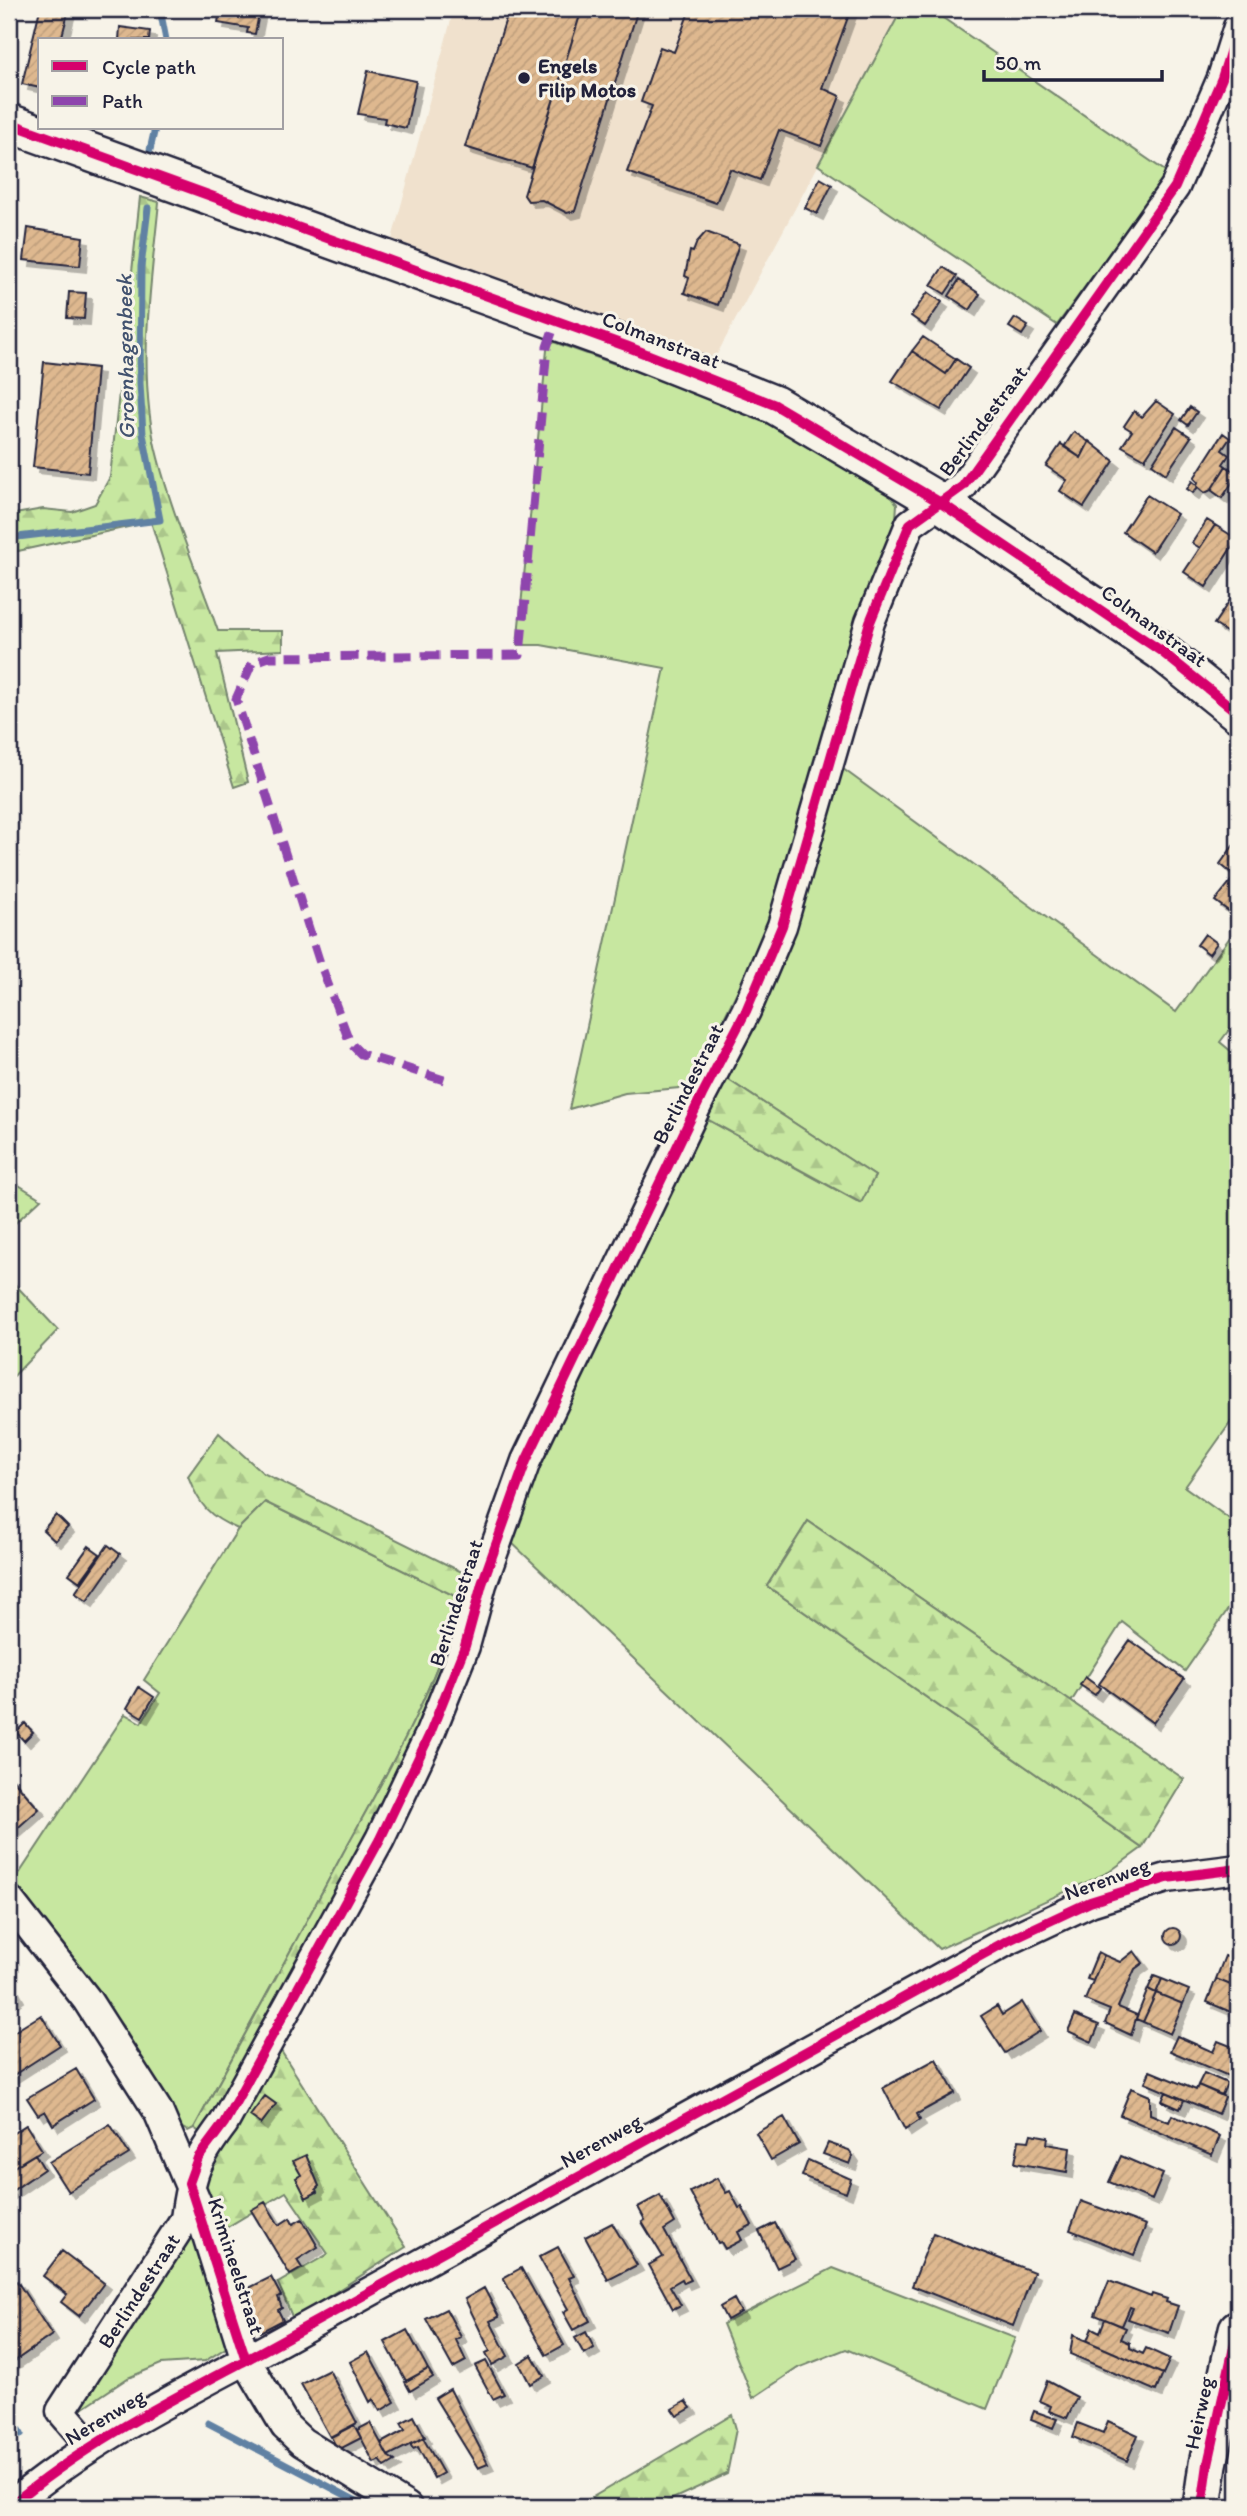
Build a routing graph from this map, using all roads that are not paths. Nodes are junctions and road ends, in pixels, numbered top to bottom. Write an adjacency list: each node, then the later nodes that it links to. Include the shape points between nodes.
1 (1238, 27): 3 (street, Berlindestraat, via 1222,78 1175,187 963,486)
2 (9, 123): 3 (main road, Colmanstraat, via 626,346 775,405)
3 (941, 502): 4 (main road, Colmanstraat, via 1161,651); 7 (street, Berlindestraat, via 910,524 870,622 782,926 746,1011 526,1461 465,1646 429,1736 380,1839 224,2123 198,2158)
4 (1238, 713)
5 (1238, 1869): 9 (street, Nerenweg, via 1167,1878 1090,1902 1007,1941)
6 (9, 1900): 7 (street, Krimineelstraat, via 87,2000 151,2100)
7 (190, 2183): 9 (street, Krimineelstraat); 10 (street, Berlindestraat, via 185,2219 61,2411)
8 (1238, 2329): 13 (main road, Heirweg)
9 (246, 2360): 10 (street, Nerenweg); 12 (street, Krimineelstraat, via 285,2426 302,2442)
10 (91, 2446): 11 (street, Nerenweg)
11 (9, 2507)
12 (407, 2507)
13 (1202, 2507)

